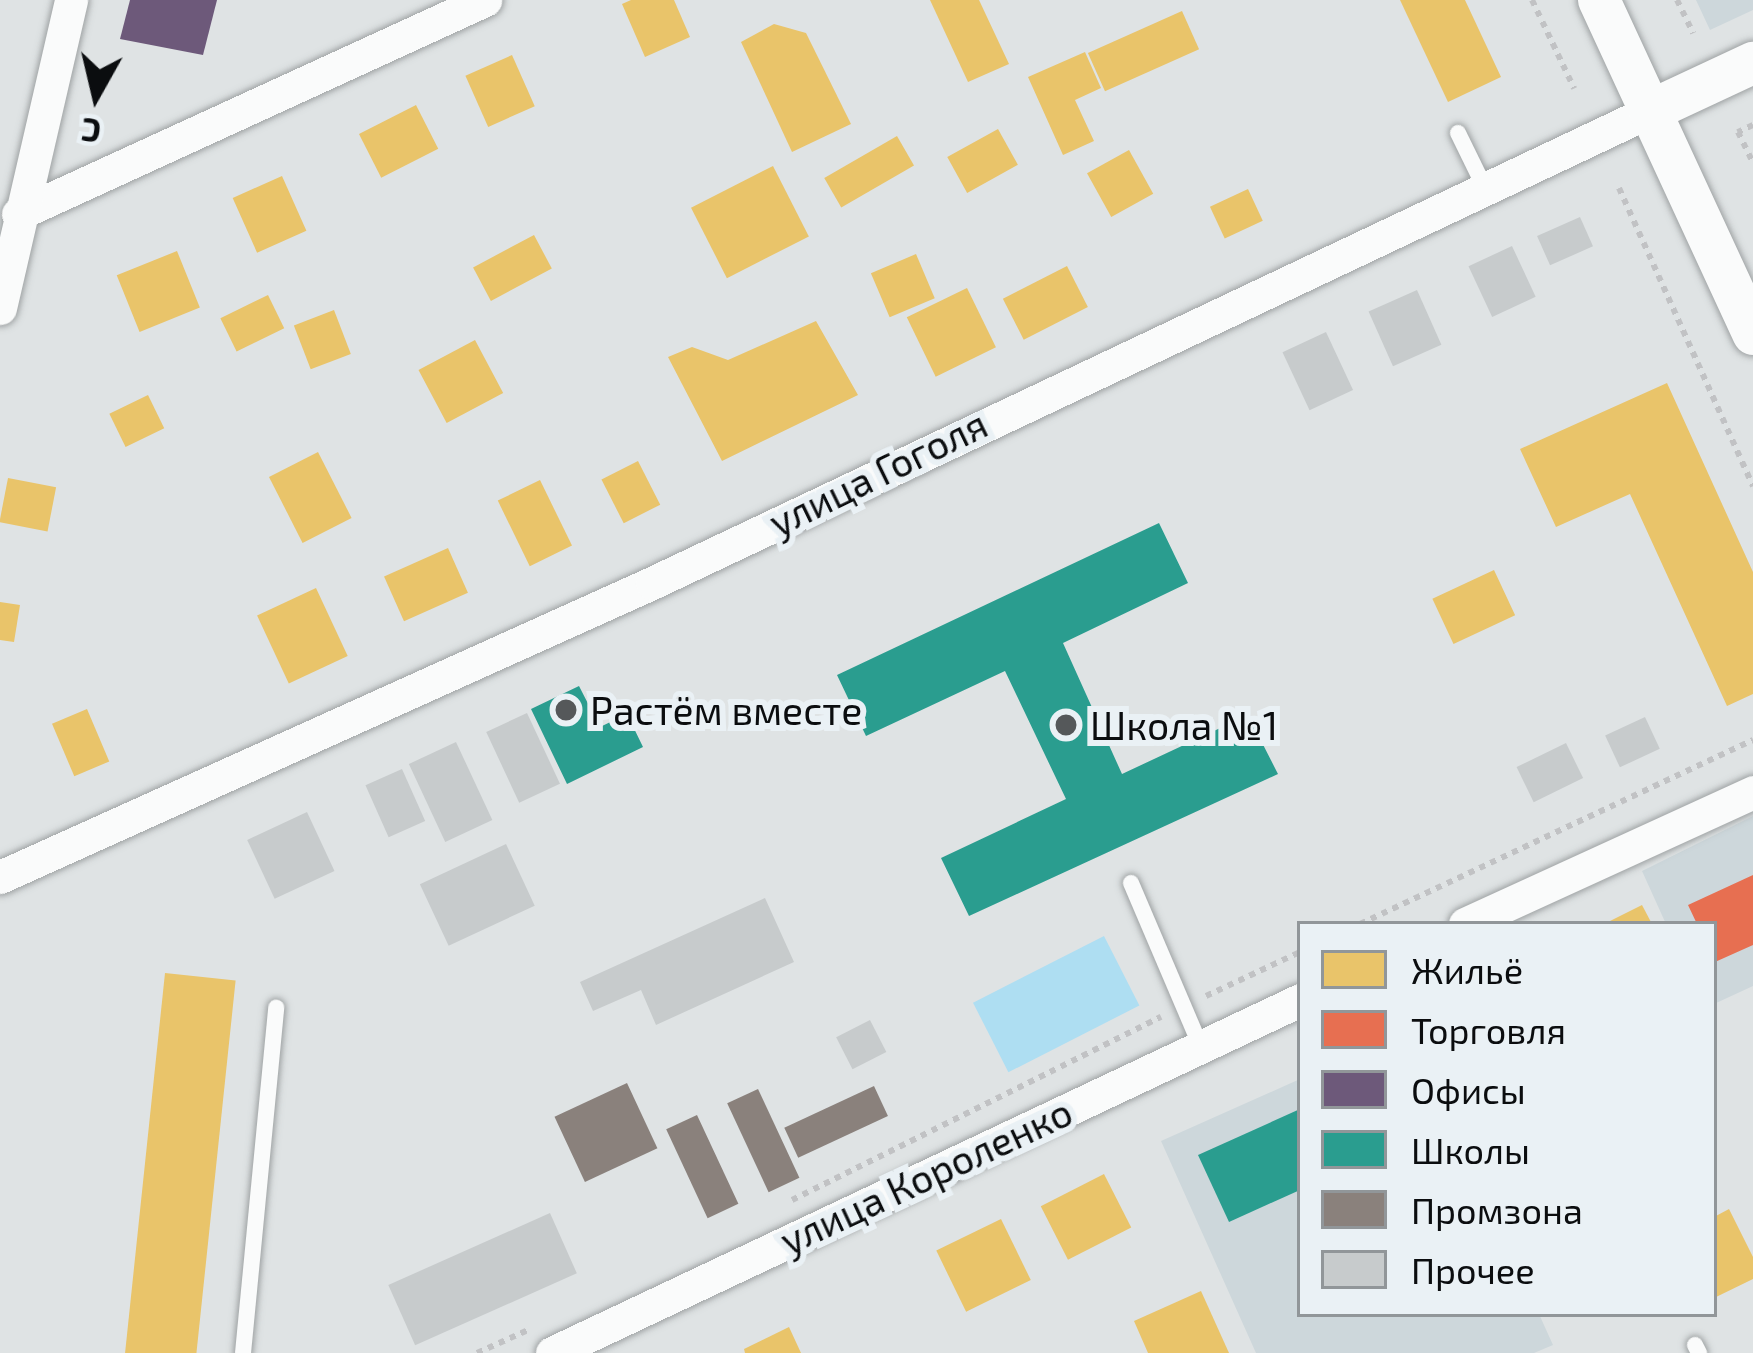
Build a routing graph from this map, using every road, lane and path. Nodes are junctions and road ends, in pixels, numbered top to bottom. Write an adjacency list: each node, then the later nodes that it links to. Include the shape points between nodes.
1 (71, 0): 15 (street)
2 (485, 0): 15 (street)
3 (1532, 0): 8 (path)
4 (1599, 0): 9 (street)
5 (1677, 0): 6 (path)
6 (1693, 33)
7 (1753, 64): 9 (street, улица Гоголя)
8 (1574, 88)
9 (1650, 111): 13 (street, улица Гоголя); 17 (street)
10 (1753, 125): 12 (path, via 1738,132)
11 (1458, 133): 13 (lane)
12 (1753, 163)
13 (1484, 186): 21 (street, улица Гоголя, via 652,583)
14 (1618, 188): 18 (path)
15 (18, 214): 16 (street)
16 (0, 308)
17 (1753, 334)
18 (1753, 486)
19 (1753, 740): 23 (path)
20 (1753, 791): 24 (street)
21 (0, 877)
22 (1131, 883): 27 (lane)
23 (1366, 921)
24 (1471, 921)
25 (1297, 953): 27 (path)
26 (1297, 1001): 29 (street, улица Короленко)
27 (1184, 1006): 29 (lane); 30 (path, via 807,1187)
28 (276, 1009): 33 (lane)
29 (1201, 1047): 32 (street, улица Короленко)
30 (783, 1208)
31 (546, 1339): 32 (street, улица Короленко); 34 (path)
32 (605, 1341)
33 (243, 1353)
34 (477, 1353)

